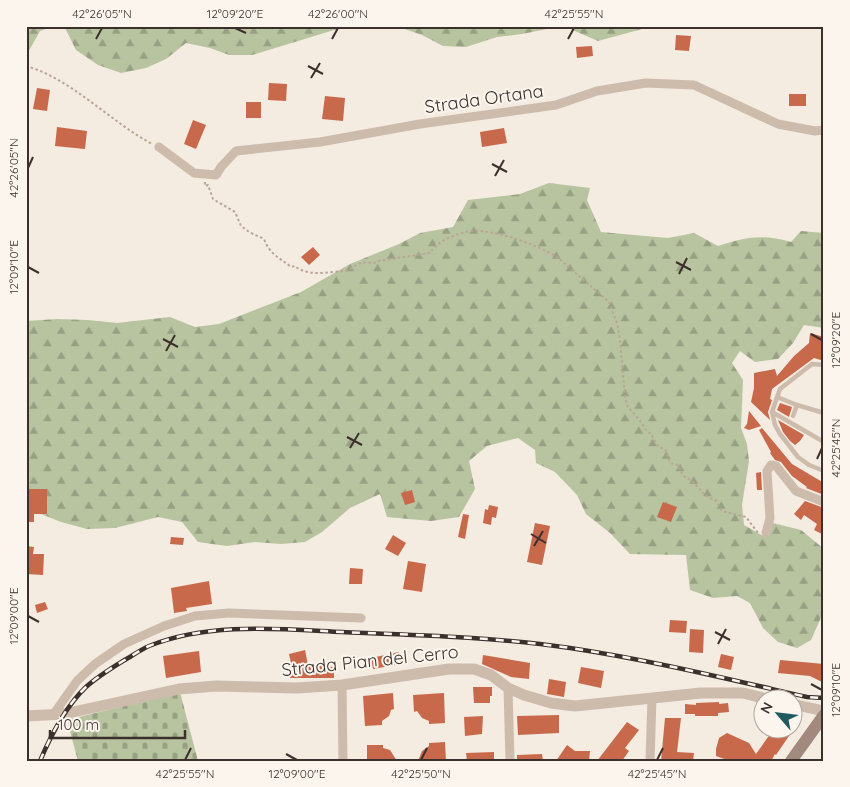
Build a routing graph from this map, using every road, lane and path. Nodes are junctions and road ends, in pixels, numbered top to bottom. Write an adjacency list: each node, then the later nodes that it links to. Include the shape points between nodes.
1 (26, 66): 3 (path, via 41,70 63,83)
2 (824, 130): 4 (street, Strada Ortana, via 778,124 694,85 646,82 597,91 556,105 320,142 236,151)
3 (158, 147): 4 (street, via 194,173)
4 (216, 175): 14 (path, via 203,178 214,199 235,212 241,226 264,239 268,250 299,270 317,273 346,271 362,263 374,264 430,253 434,245 449,238 480,230 520,241 557,257 608,302 620,340 624,398 645,430 666,451 670,463 678,465 683,476 715,500 722,511 746,517 755,531 761,535)
5 (824, 365): 6 (lane, via 812,364 780,390)
6 (777, 398): 7 (lane); 8 (lane)
7 (796, 405): 9 (lane); 10 (lane)
8 (772, 412): 10 (lane); 12 (lane, via 780,434 798,457)
9 (824, 413)
10 (792, 420): 11 (lane)
11 (824, 442)
12 (824, 471)
13 (824, 502): 14 (street, via 796,491 776,466 771,466 767,471 770,518)
14 (766, 533)
15 (361, 618): 22 (street, via 229,613 195,616 124,644 95,664 77,681)
16 (342, 685): 17 (street, Strada Pian del Cerro, via 449,668 474,669 491,675); 22 (street, Strada Pian del Cerro, via 179,688); 24 (street)
17 (508, 688): 19 (street, Strada Pian del Cerro, via 551,703 569,705); 25 (street)
18 (752, 695): 19 (street, Strada Pian del Cerro, via 701,693)
19 (652, 698): 26 (street)
20 (802, 707): 21 (street)
21 (824, 713): 27 (main road)
22 (53, 715): 23 (street, Strada Pian del Cerro)
23 (26, 716)
24 (342, 761)
25 (510, 761)
26 (650, 761)
27 (792, 761)

